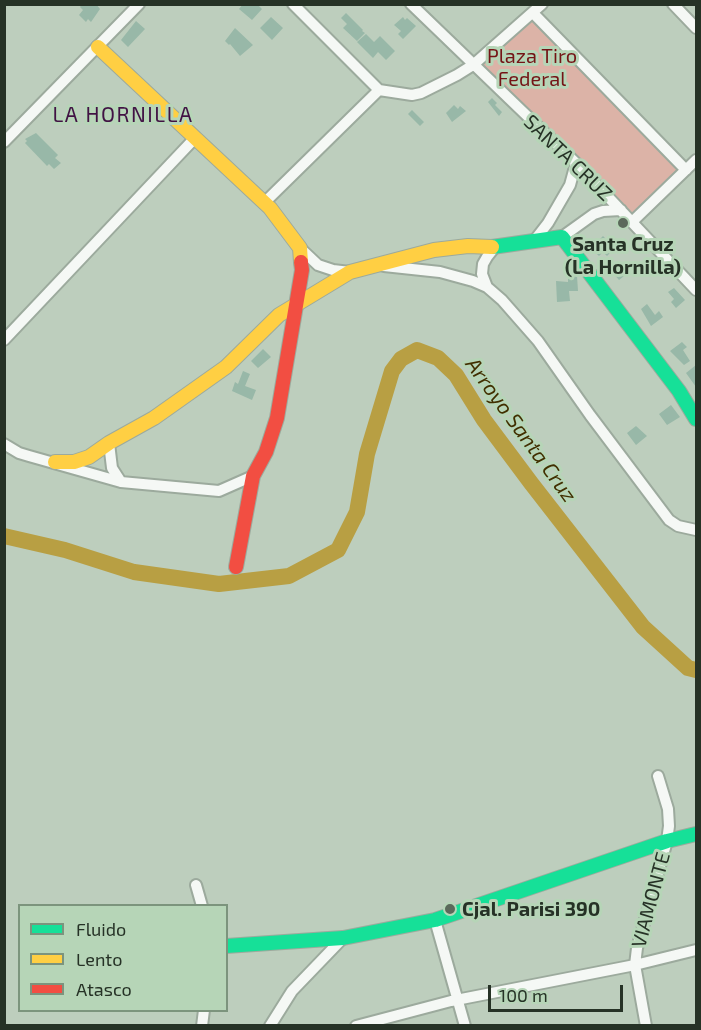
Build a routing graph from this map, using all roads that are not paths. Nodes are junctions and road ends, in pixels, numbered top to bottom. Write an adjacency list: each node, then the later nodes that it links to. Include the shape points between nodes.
1 (139, 4): 8 (street)
2 (293, 4): 10 (street)
3 (411, 4): 9 (street, SANTA CRUZ)
4 (542, 4): 6 (street)
5 (674, 4): 7 (street)
6 (533, 13): 9 (street); 15 (street)
7 (696, 28)
8 (98, 47): 11 (street); 12 (street)
9 (472, 65): 10 (street, via 421,93 401,95); 14 (street, SANTA CRUZ)
10 (379, 90): 16 (street)
11 (195, 138): 16 (street); 28 (street)
12 (4, 142)
13 (696, 160): 15 (street)
14 (576, 163): 17 (street, SANTA CRUZ); 20 (street, via 570,185)
15 (686, 170): 18 (street)
16 (264, 203): 22 (street)
17 (621, 210): 18 (street, SANTA CRUZ); 19 (street, via 594,214)
18 (633, 221): 26 (street, SANTA CRUZ)
19 (562, 237): 20 (street); 29 (street)
20 (534, 242): 21 (street)
21 (495, 247): 23 (street, via 434,250); 25 (street, via 483,264)
22 (300, 248): 24 (street, via 318,265); 27 (street, via 302,270)
23 (376, 265): 24 (street); 25 (street, via 440,272)
24 (350, 272): 27 (street)
25 (487, 287): 35 (street, via 538,341 669,520)
26 (696, 290)
27 (295, 304): 30 (street, via 210,379); 33 (street, via 277,418)
28 (4, 340)
29 (696, 419)
30 (109, 443): 32 (street, via 89,457); 34 (street, via 112,468)
31 (4, 444): 32 (street, via 19,453)
32 (55, 462): 34 (street)
33 (253, 476): 34 (street, via 219,491); 36 (street)
34 (121, 482)
35 (696, 530)
36 (236, 567)
37 (658, 776): 39 (street, VIAMONTE, via 668,809)
38 (696, 834): 39 (street)
39 (667, 841): 42 (street); 46 (street, VIAMONTE)
40 (196, 885): 41 (street)
41 (201, 904)
42 (435, 920): 43 (street); 47 (street)
43 (344, 938): 44 (street); 48 (street, via 292,991)
44 (228, 946)
45 (696, 950): 46 (street)
46 (635, 965): 47 (street); 51 (street, VIAMONTE)
47 (458, 999): 49 (street); 50 (street)
48 (270, 1026)
49 (356, 1026)
50 (465, 1026)
51 (646, 1026)

